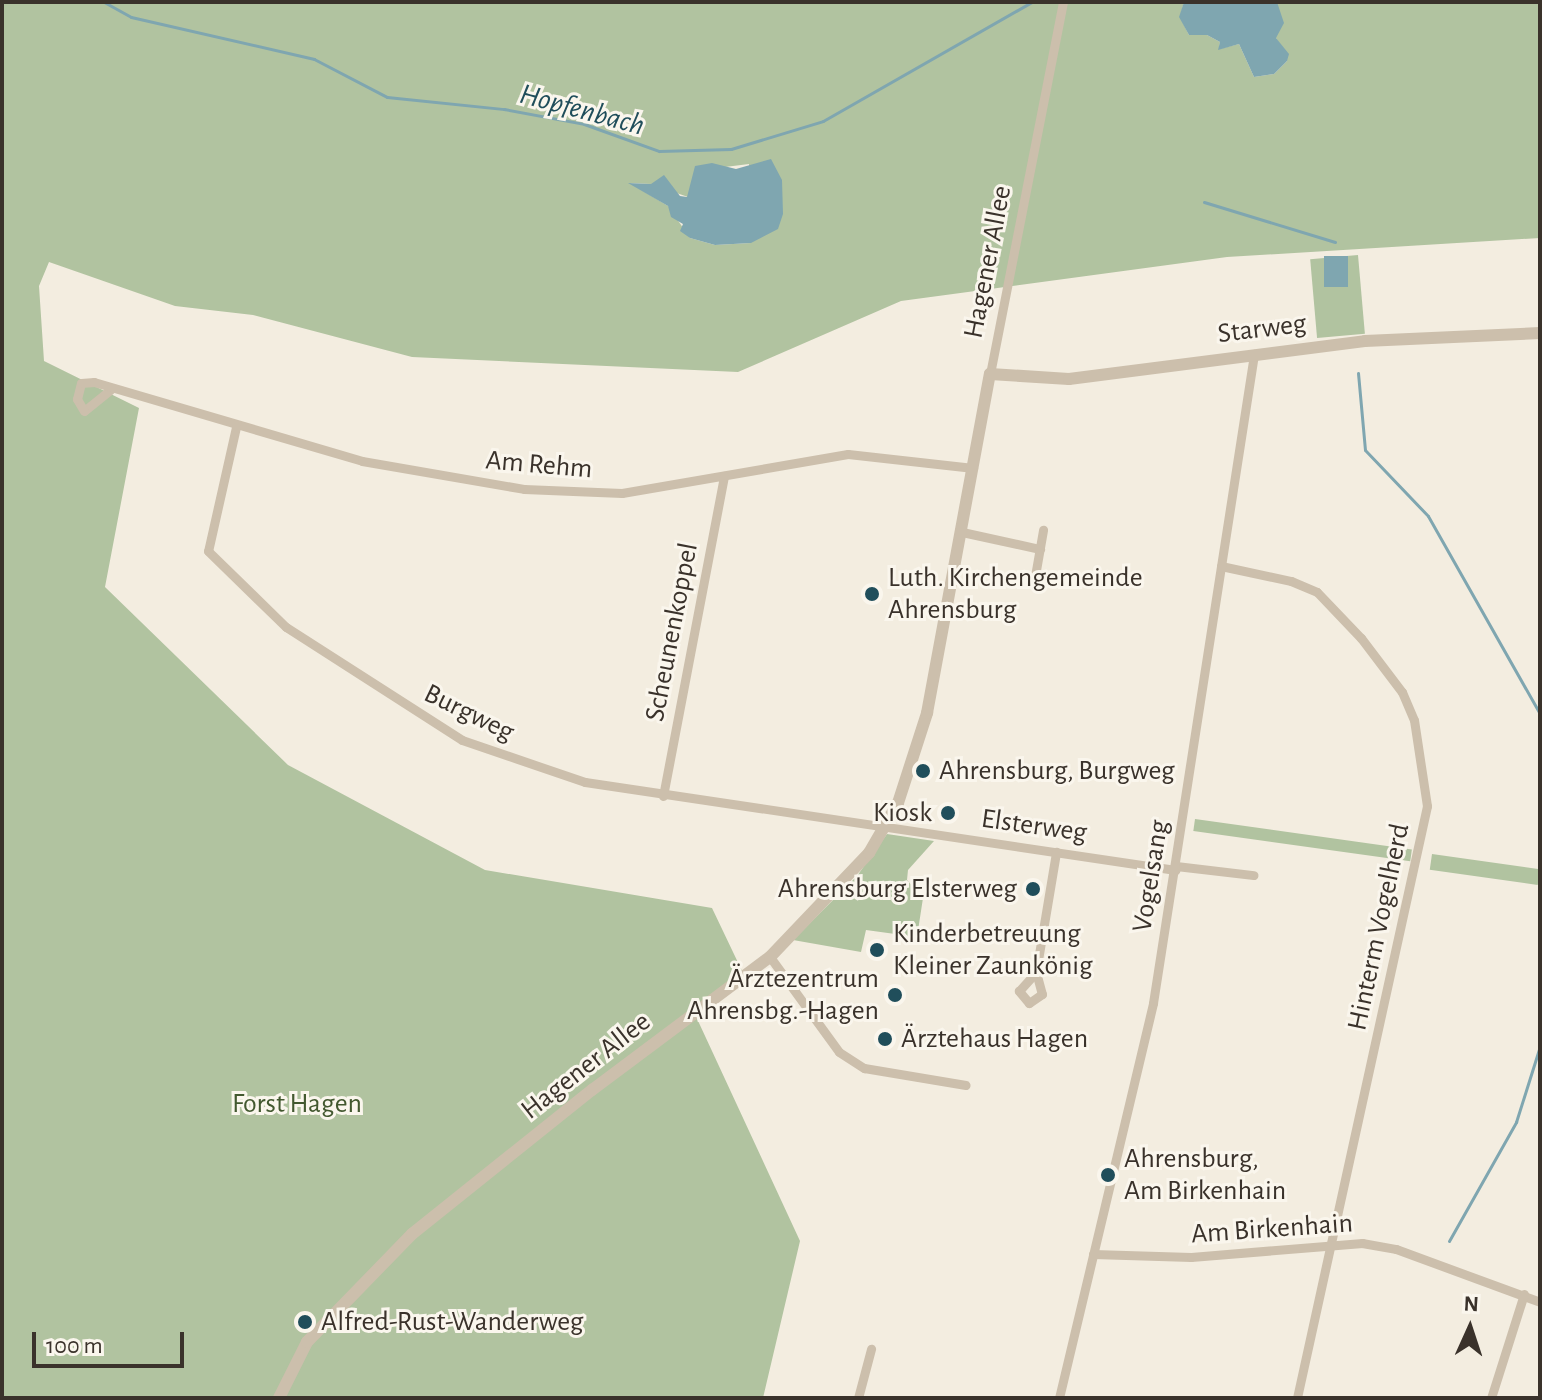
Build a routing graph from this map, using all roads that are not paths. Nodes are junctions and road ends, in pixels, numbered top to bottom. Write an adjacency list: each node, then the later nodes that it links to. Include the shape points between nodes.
1 (1063, 2): 4 (street, Hagener Allee)
2 (1540, 333): 3 (street, Starweg, via 1365,341)
3 (1254, 354): 4 (street, Starweg, via 1069,379); 12 (street, Vogelsang)
4 (990, 374): 7 (street, Hagener Allee)
5 (110, 390): 6 (street, Am Rehm)
6 (236, 427): 8 (street, Am Rehm, via 362,461 524,489 622,493); 14 (street, Burgweg, via 208,551 286,627 462,740 585,782)
7 (973, 468): 8 (street, Am Rehm, via 848,454); 10 (street, Hagener Allee)
8 (724, 476): 14 (street, Scheunenkoppel)
9 (1043, 530): 11 (street)
10 (962, 532): 11 (street); 15 (street, Hagener Allee, via 916,754)
11 (1040, 549): 13 (street)
12 (1221, 566): 17 (street, Vogelsang); 22 (street, Hinterm Vogelherd, via 1317,592 1402,692 1419,745 1427,806 1419,858)
13 (1035, 576)
14 (663, 796): 15 (street, Burgweg)
15 (886, 827): 16 (street, Elsterweg); 19 (street, Hagener Allee, via 835,894)
16 (1056, 852): 17 (street, Elsterweg); 20 (street)
17 (1176, 868): 18 (street, Elsterweg); 23 (street, Vogelsang, via 1141,1062)
18 (1253, 875)
19 (770, 957): 21 (street, via 839,1052 864,1068); 27 (street, Hagener Allee, via 412,1234 307,1342)
20 (1036, 972)
21 (966, 1085)
22 (1331, 1245): 23 (street, Am Birkenhain, via 1191,1257); 24 (street, Am Birkenhain, via 1396,1249); 30 (street, Hinterm Vogelherd)
23 (1093, 1254): 29 (street, Vogelsang)
24 (1524, 1294): 25 (street, Am Birkenhain); 31 (street)
25 (1540, 1302)
26 (871, 1349): 28 (street)
27 (279, 1398)
28 (858, 1398)
29 (1059, 1398)
30 (1297, 1398)
31 (1491, 1398)

